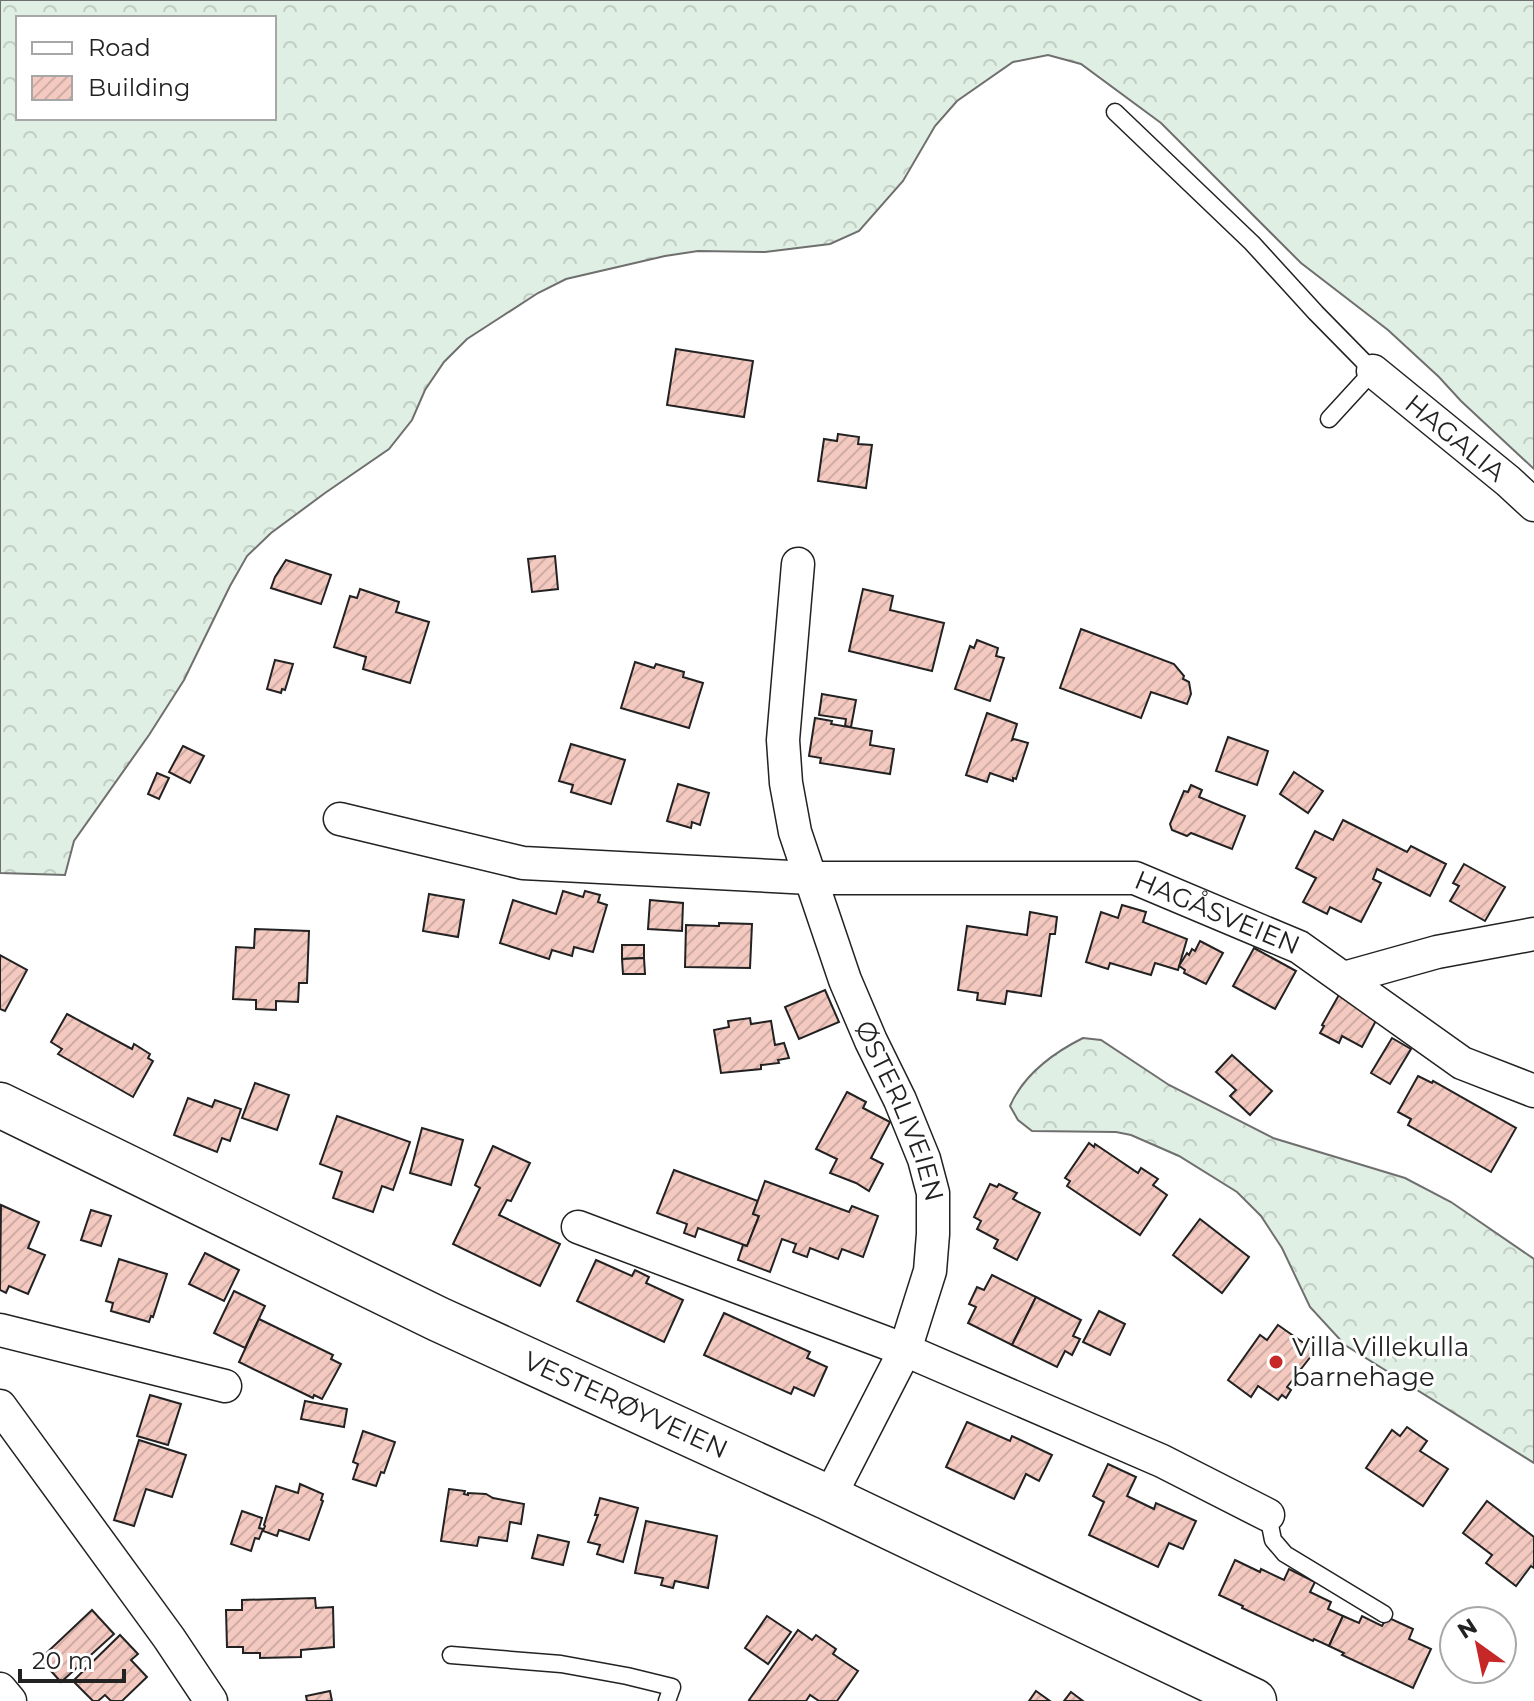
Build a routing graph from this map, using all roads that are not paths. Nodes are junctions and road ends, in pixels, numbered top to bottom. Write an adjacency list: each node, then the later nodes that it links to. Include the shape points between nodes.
1 (1115, 112): 2 (lane, via 1252,243)
2 (1373, 371): 3 (lane); 4 (street, HAGALIA)
3 (1329, 419)
4 (1534, 505)
5 (798, 564): 7 (street, ØSTERLIVEIEN, via 783,740 793,820)
6 (340, 819): 7 (street, via 523,863)
7 (810, 878): 9 (street, HAGÅSVEIEN, via 1135,878 1299,947); 14 (street, ØSTERLIVEIEN, via 845,980 900,1100 933,1193 930,1271)
8 (1534, 934): 9 (street, via 1437,952)
9 (1344, 978): 10 (street, HAGÅSVEIEN, via 1462,1063)
10 (1534, 1091)
11 (0, 1105): 17 (main road, VESTERØYVEIEN, via 438,1319)
12 (578, 1227): 14 (street)
13 (0, 1330): 15 (street)
14 (905, 1350): 17 (street, ØSTERLIVEIEN); 18 (street, via 1162,1461)
15 (225, 1386)
16 (0, 1406): 23 (street)
17 (829, 1498): 25 (main road, VESTERØYVEIEN)
18 (1268, 1515): 19 (lane, via 1273,1540 1285,1554)
19 (1384, 1614)
20 (451, 1655): 24 (lane, via 561,1664 627,1676 672,1687)
21 (0, 1689): 22 (street)
22 (10, 1701)
23 (211, 1701)
24 (667, 1701)
25 (1254, 1701)

